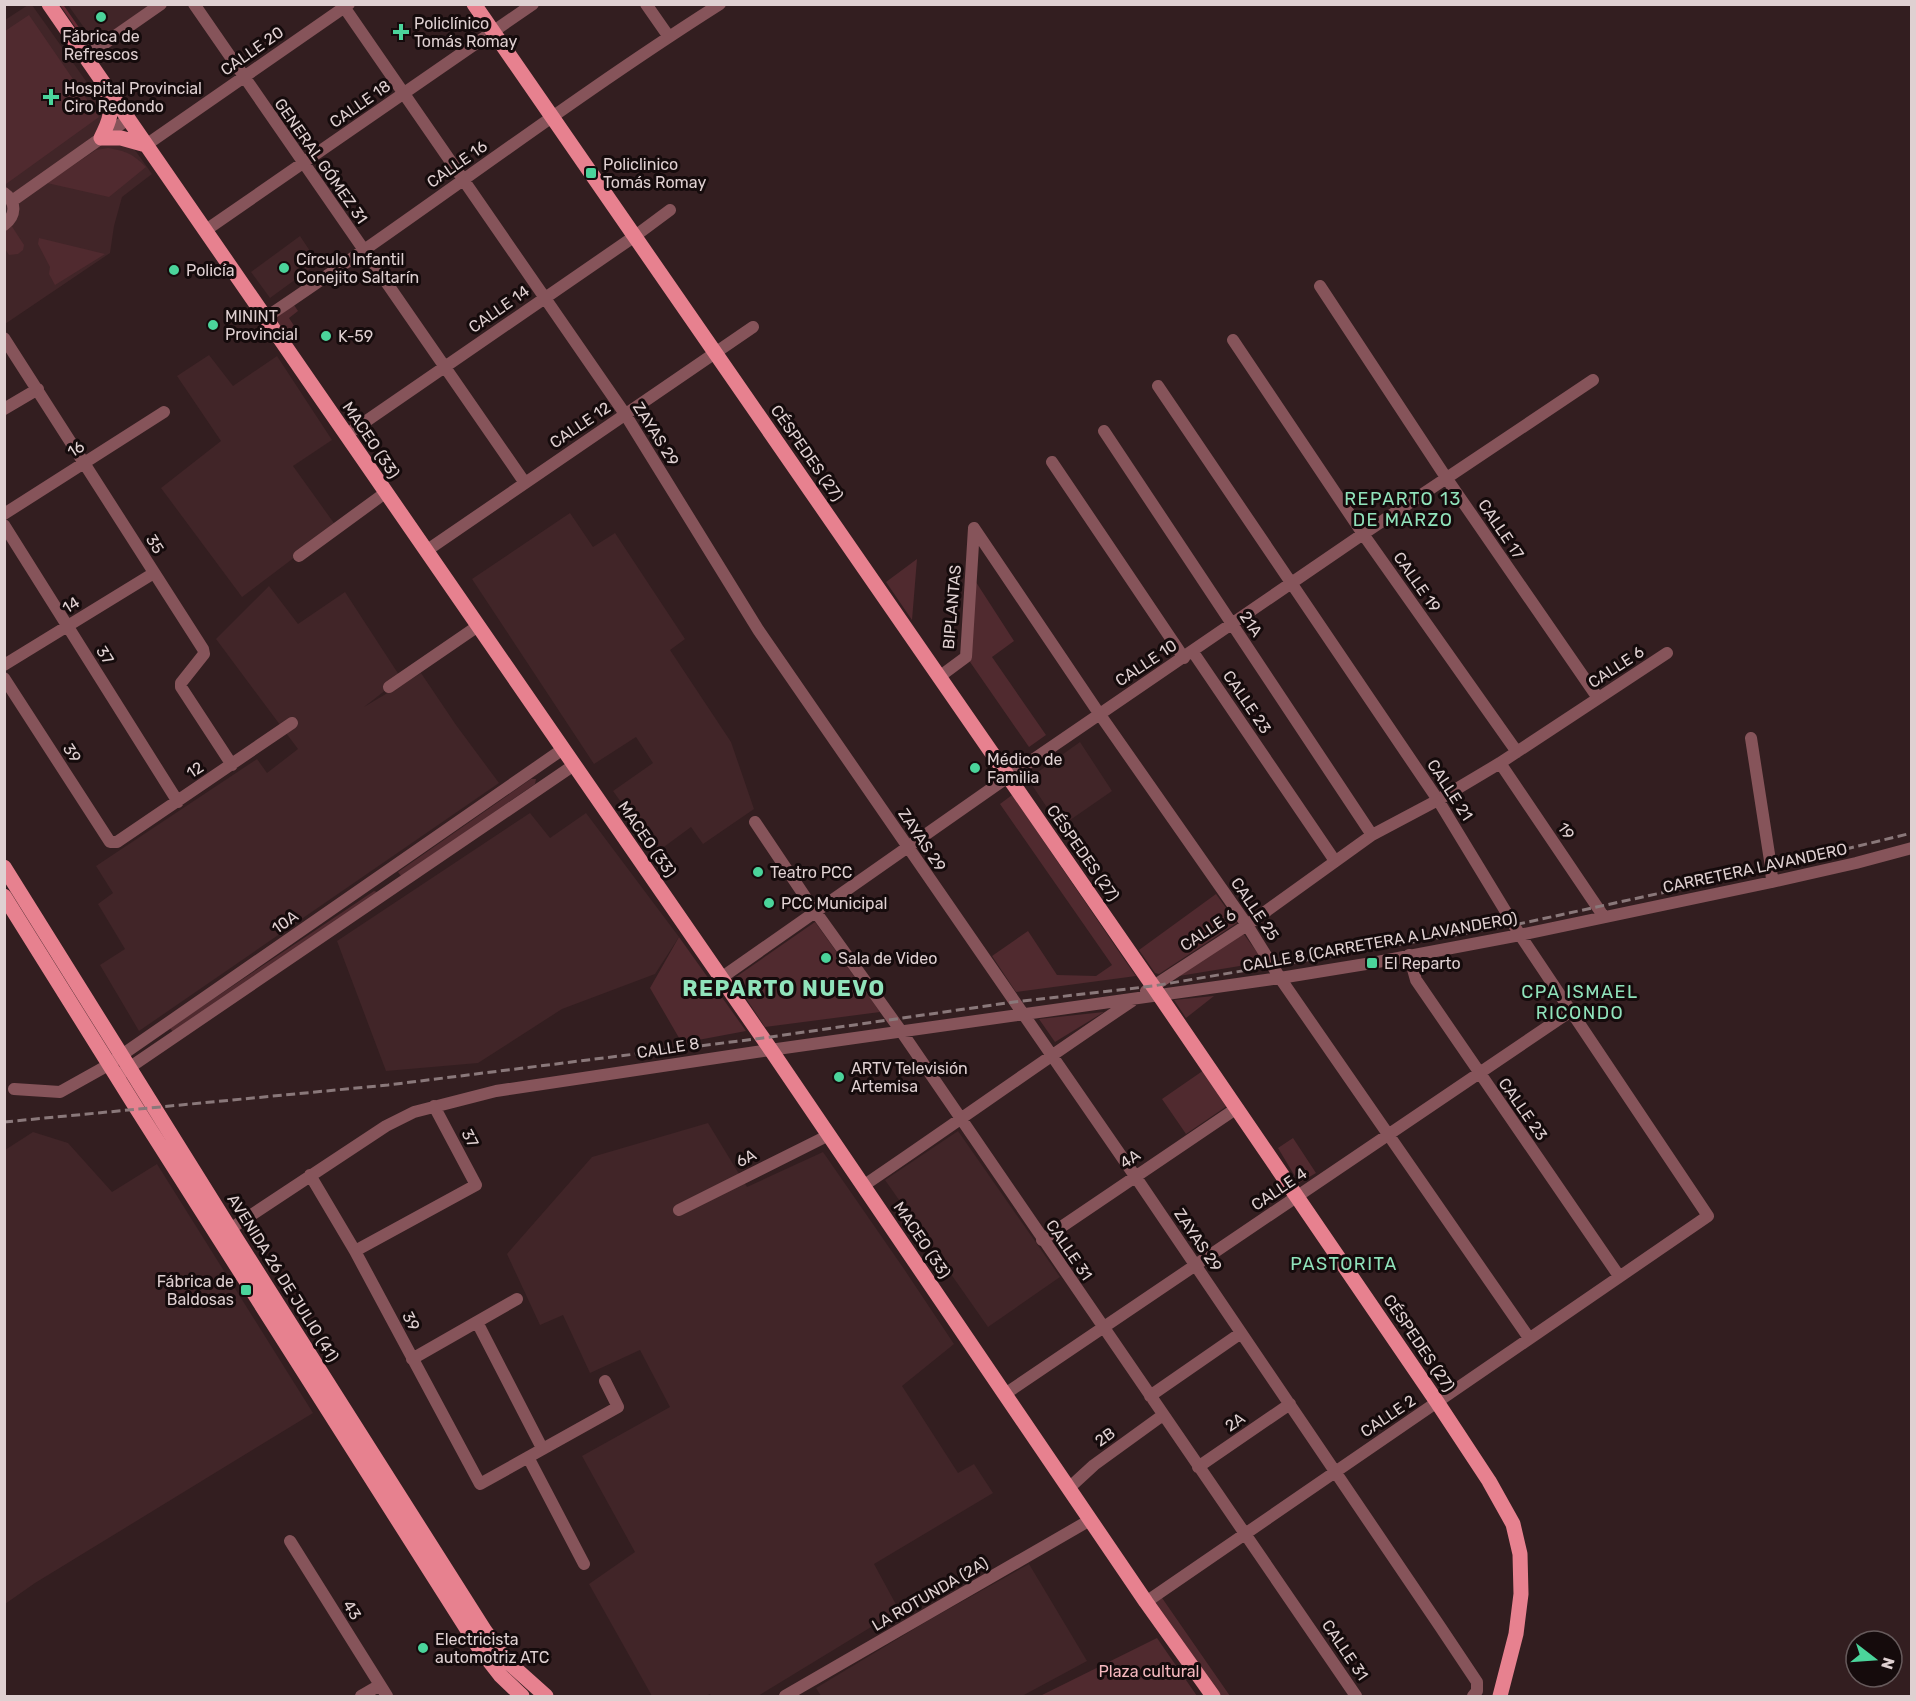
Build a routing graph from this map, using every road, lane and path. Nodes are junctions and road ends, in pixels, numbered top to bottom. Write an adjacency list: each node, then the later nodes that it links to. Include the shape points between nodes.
1 (48, 4): 11 (main road, MACEO (33))
2 (161, 4): 11 (street)
3 (194, 4): 12 (street, GENERAL GÓMEZ 31)
4 (474, 4): 9 (main road, CÉSPEDES (27))
5 (533, 4): 9 (street, CALLE 18)
6 (646, 4): 10 (street)
7 (720, 4): 10 (street)
8 (345, 6): 12 (street, CALLE 20); 14 (street, ZAYAS 29)
9 (493, 32): 14 (street, CALLE 18); 15 (main road, CÉSPEDES (27))
10 (669, 37): 15 (street, CALLE 16)
11 (85, 57): 13 (main road, MACEO (33))
12 (243, 77): 18 (street, CALLE 20); 19 (street, GENERAL GÓMEZ 31)
13 (104, 85): 16 (main road, MACEO (33)); 17 (main road, via 111,119)
14 (403, 94): 19 (street, CALLE 18); 20 (street, ZAYAS 29)
15 (552, 117): 20 (street, CALLE 16); 25 (main road, CÉSPEDES (27))
16 (128, 119): 17 (street); 18 (main road, MACEO (33))
17 (101, 138): 18 (main road, via 121,138); 21 (street)
18 (146, 145): 24 (main road, MACEO (33))
19 (303, 164): 24 (street, CALLE 18); 26 (street, GENERAL GÓMEZ 31)
20 (463, 180): 26 (street, CALLE 16); 28 (street, ZAYAS 29)
21 (8, 197): 23 (street, via 14,206 13,216)
22 (670, 210): 25 (street, CALLE 14)
23 (4, 225)
24 (206, 230): 29 (main road, MACEO (33))
25 (634, 236): 28 (street, CALLE 14); 33 (main road, CÉSPEDES (27))
26 (362, 250): 29 (street, CALLE 16); 34 (street, GENERAL GÓMEZ 31)
27 (1320, 286): 45 (street, CALLE 17)
28 (544, 298): 34 (street, CALLE 14); 40 (street, ZAYAS 29)
29 (265, 318): 42 (main road, MACEO (33))
30 (753, 327): 33 (street, CALLE 12)
31 (4, 338): 37 (street, 35)
32 (1233, 340): 51 (street, CALLE 19)
33 (715, 353): 40 (street, CALLE 12); 62 (main road, CÉSPEDES (27))
34 (444, 367): 42 (street, CALLE 14); 46 (street, GENERAL GÓMEZ 31)
35 (1593, 380): 45 (street, CALLE 10)
36 (1158, 386): 55 (street, CALLE 21)
37 (38, 389): 38 (street); 44 (street, 35)
38 (4, 409)
39 (164, 411): 44 (street, 16)
40 (625, 414): 46 (street, CALLE 12); 80 (street, ZAYAS 29, via 759,632)
41 (1104, 431): 56 (street, 21A)
42 (346, 435): 47 (main road, MACEO (33))
43 (1052, 462): 60 (street, CALLE 23)
44 (85, 463): 48 (street, 16); 54 (street, 35)
45 (1447, 479): 51 (street, CALLE 10); 65 (street, CALLE 17)
46 (525, 483): 52 (street, CALLE 12)
47 (385, 493): 52 (main road, MACEO (33)); 53 (street)
48 (4, 514)
49 (4, 525): 57 (street, 37)
50 (974, 528): 62 (street, BIPLANTAS, via 966,657); 66 (street, CALLE 25)
51 (1363, 534): 55 (street, CALLE 10); 70 (street, CALLE 19)
52 (426, 550): 58 (main road, MACEO (33))
53 (299, 556)
54 (154, 573): 57 (street, 14); 72 (street, 35, via 203,649 204,654 181,687)
55 (1292, 583): 56 (street, CALLE 10); 75 (street, CALLE 21)
56 (1232, 624): 60 (street, CALLE 10); 78 (street, 21A)
57 (68, 626): 61 (street, 14); 76 (street, 37)
58 (478, 626): 64 (street); 69 (main road, MACEO (33))
59 (1667, 653): 65 (street, CALLE 6)
60 (1188, 655): 66 (street, CALLE 10); 82 (street, CALLE 23)
61 (4, 664)
62 (939, 677): 74 (main road, CÉSPEDES (27))
63 (4, 678): 79 (street, 39)
64 (389, 687)
65 (1598, 698): 70 (street, CALLE 6)
66 (1100, 715): 74 (street, CALLE 10); 90 (street, CALLE 25)
67 (292, 723): 72 (street, 12)
68 (1751, 738): 85 (street)
69 (563, 749): 73 (main road, MACEO (33)); 84 (street, 10A)
70 (1517, 752): 71 (street, CALLE 6)
71 (1500, 763): 75 (street, CALLE 6); 89 (street, 19)
72 (232, 765): 76 (street, 12)
73 (574, 765): 86 (street, 10A); 93 (main road, MACEO (33))
74 (1009, 777): 80 (street, CALLE 10); 95 (main road, CÉSPEDES (27))
75 (1438, 800): 78 (street, CALLE 6); 91 (street, CALLE 21)
76 (178, 801): 79 (street, 12)
77 (755, 822): 88 (street, CALLE 31)
78 (1372, 835): 82 (street, CALLE 6)
79 (114, 843)
80 (908, 847): 88 (street, CALLE 10); 98 (street, ZAYAS 29)
81 (1911, 848): 85 (street, CARRETERA LAVANDERO)
82 (1335, 861): 90 (street, CALLE 6)
83 (4, 867): 102 (main road, AVENIDA 26 DE JULIO (41))
84 (384, 873): 86 (street); 102 (street, 10A)
85 (1772, 882): 89 (street, CARRETERA LAVANDERO)
86 (395, 887): 102 (street, 10A)
87 (4, 896): 103 (main road, AVENIDA 26 DE JULIO (41))
88 (816, 912): 93 (street, CALLE 10); 99 (street, CALLE 31)
89 (1604, 917): 91 (street, CALLE 8 (CARRETERA A LAVANDERO))
90 (1247, 925): 94 (street, CALLE 25); 95 (street, CALLE 6)
91 (1520, 935): 92 (street, CALLE 8 (CARRETERA A LAVANDERO)); 97 (street, CALLE 21)
92 (1409, 956): 94 (street, CALLE 8 (CARRETERA A LAVANDERO)); 104 (street, CALLE 23, via 1416,980)
93 (721, 978): 100 (main road, MACEO (33))
94 (1280, 978): 95 (street, CALLE 8 (CARRETERA A LAVANDERO)); 110 (street, CALLE 25)
95 (1156, 990): 96 (street, CALLE 8); 107 (main road, CÉSPEDES (27))
96 (1136, 999): 98 (street, CALLE 8); 101 (street)
97 (1571, 1011): 104 (street, CALLE 4); 116 (street, CALLE 21)
98 (1022, 1014): 99 (street, CALLE 8); 101 (street, ZAYAS 29)
99 (901, 1031): 100 (street, CALLE 8); 108 (street, CALLE 31)
100 (771, 1050): 106 (street, CALLE 8, via 496,1091); 109 (main road, MACEO (33))
101 (1051, 1055): 108 (street); 112 (street, ZAYAS 29)
102 (126, 1061): 103 (street, 10A); 117 (main road, AVENIDA 26 DE JULIO (41))
103 (113, 1070): 105 (street, 10A, via 60,1092); 117 (main road, AVENIDA 26 DE JULIO (41))
104 (1479, 1074): 110 (street, CALLE 4); 121 (street, CALLE 23)
105 (14, 1089)
106 (434, 1106): 111 (street, CALLE 8, via 386,1126); 119 (street, 37, via 476,1185)
107 (1237, 1108): 112 (street, 4A); 114 (main road, CÉSPEDES (27))
108 (961, 1120): 113 (street); 118 (street, CALLE 31)
109 (829, 1135): 113 (main road, MACEO (33)); 115 (street, 6A)
110 (1388, 1135): 114 (street, CALLE 4); 126 (street, CALLE 25)
111 (310, 1175): 117 (street, CALLE 8); 119 (street, 39)
112 (1135, 1176): 118 (street, 4A); 120 (street, ZAYAS 29)
113 (863, 1186): 129 (main road, MACEO (33))
114 (1297, 1197): 120 (street, CALLE 4); 131 (main road, CÉSPEDES (27))
115 (679, 1210)
116 (1708, 1215): 121 (street, CALLE 2)
117 (224, 1233): 148 (main road, AVENIDA 26 DE JULIO (41), via 479,1648); 149 (main road, AVENIDA 26 DE JULIO (41), via 485,1632 508,1662)
118 (1042, 1240): 124 (street, CALLE 31)
119 (355, 1251): 127 (street, 39)
120 (1196, 1265): 124 (street, CALLE 4); 125 (street, ZAYAS 29)
121 (1619, 1276): 126 (street, CALLE 2)
122 (517, 1299): 123 (street)
123 (477, 1322): 127 (street); 134 (street)
124 (1103, 1328): 129 (street, CALLE 4); 130 (street, CALLE 31)
125 (1241, 1333): 130 (street); 132 (street, ZAYAS 29)
126 (1529, 1338): 131 (street, CALLE 2)
127 (412, 1359): 135 (street, 39, via 480,1484)
128 (605, 1381): 134 (street, via 618,1407)
129 (1005, 1394): 138 (main road, MACEO (33))
130 (1150, 1396): 133 (street, CALLE 31)
131 (1437, 1402): 137 (street, CALLE 2); 153 (main road, CÉSPEDES (27), via 1513,1524 1521,1594 1516,1634)
132 (1290, 1404): 136 (street, 2A); 137 (street, ZAYAS 29)
133 (1163, 1415): 136 (street, CALLE 31); 138 (street, 2B)
134 (542, 1448): 135 (street)
135 (528, 1457): 142 (street)
136 (1198, 1467): 140 (street, CALLE 31)
137 (1336, 1472): 140 (street, CALLE 2); 145 (street, ZAYAS 29, via 1477,1682)
138 (1069, 1488): 139 (main road, MACEO (33))
139 (1090, 1520): 143 (main road, MACEO (33)); 150 (street, LA ROTUNDA (2A))
140 (1244, 1534): 143 (street, CALLE 2); 152 (street, CALLE 31)
141 (290, 1540): 144 (street, 43)
142 (584, 1564)
143 (1146, 1602): 151 (main road, MACEO (33))
144 (380, 1685): 146 (street); 147 (street, 43)
145 (1475, 1694)
146 (361, 1696)
147 (387, 1696)
148 (522, 1696)
149 (546, 1696)
150 (785, 1696)
151 (1213, 1696)
152 (1356, 1696)
153 (1500, 1696)

